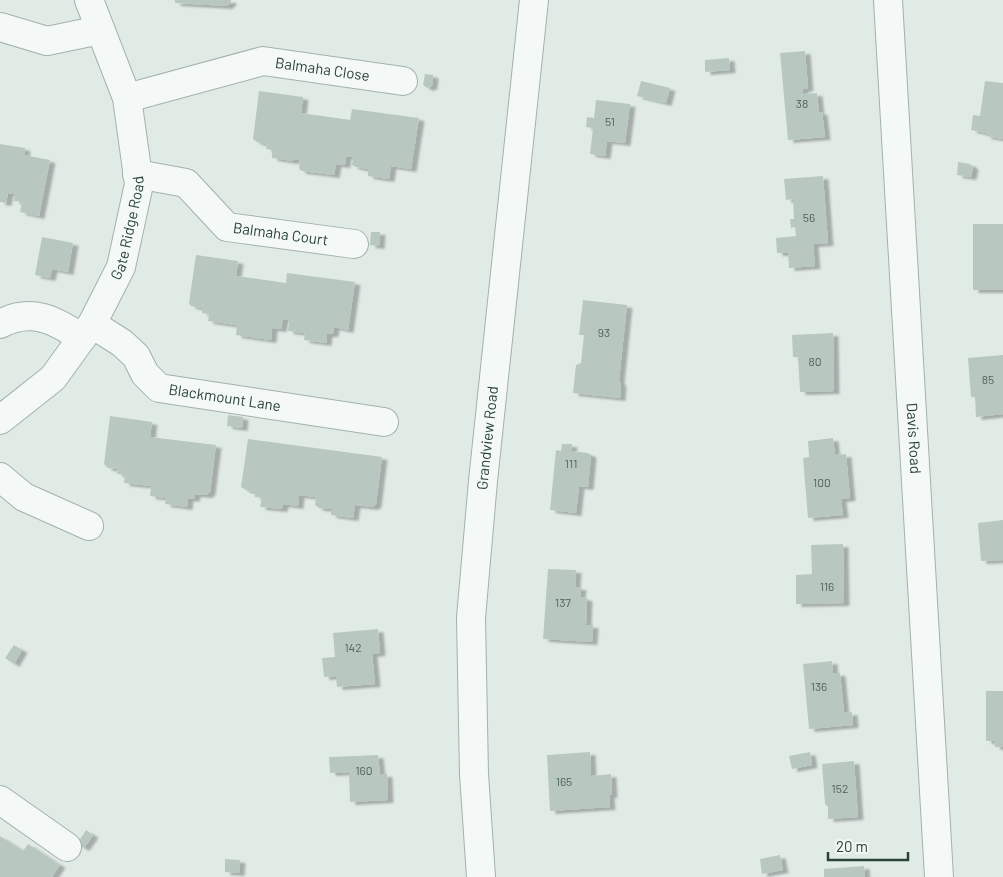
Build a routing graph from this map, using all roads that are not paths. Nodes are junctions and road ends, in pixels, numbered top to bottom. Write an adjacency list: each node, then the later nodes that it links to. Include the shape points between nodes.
1 (89, 0): 5 (street, Gate Ridge Road)
2 (534, 0): 18 (street, Grandview Road, via 471,618 474,774)
3 (888, 0): 19 (street, Davis Road)
4 (0, 27): 5 (street, via 47,41)
5 (100, 30): 7 (street, Gate Ridge Road)
6 (403, 81): 7 (street, Balmaha Close, via 263,60)
7 (127, 98): 8 (street, Gate Ridge Road)
8 (137, 174): 9 (street, Balmaha Court, via 186,183 227,227); 11 (street, Gate Ridge Road, via 139,184 121,267)
9 (354, 244)
10 (0, 324): 11 (street, Blackmount Lane, via 21,316 34,316)
11 (87, 331): 12 (street, Gate Ridge Road, via 53,378); 13 (street, Blackmount Lane, via 122,343 136,356 145,374 159,388)
12 (0, 420)
13 (384, 422)
14 (0, 477): 15 (street, via 24,497)
15 (89, 526)
16 (0, 800): 17 (street)
17 (67, 847)
18 (481, 877)
19 (939, 877)

